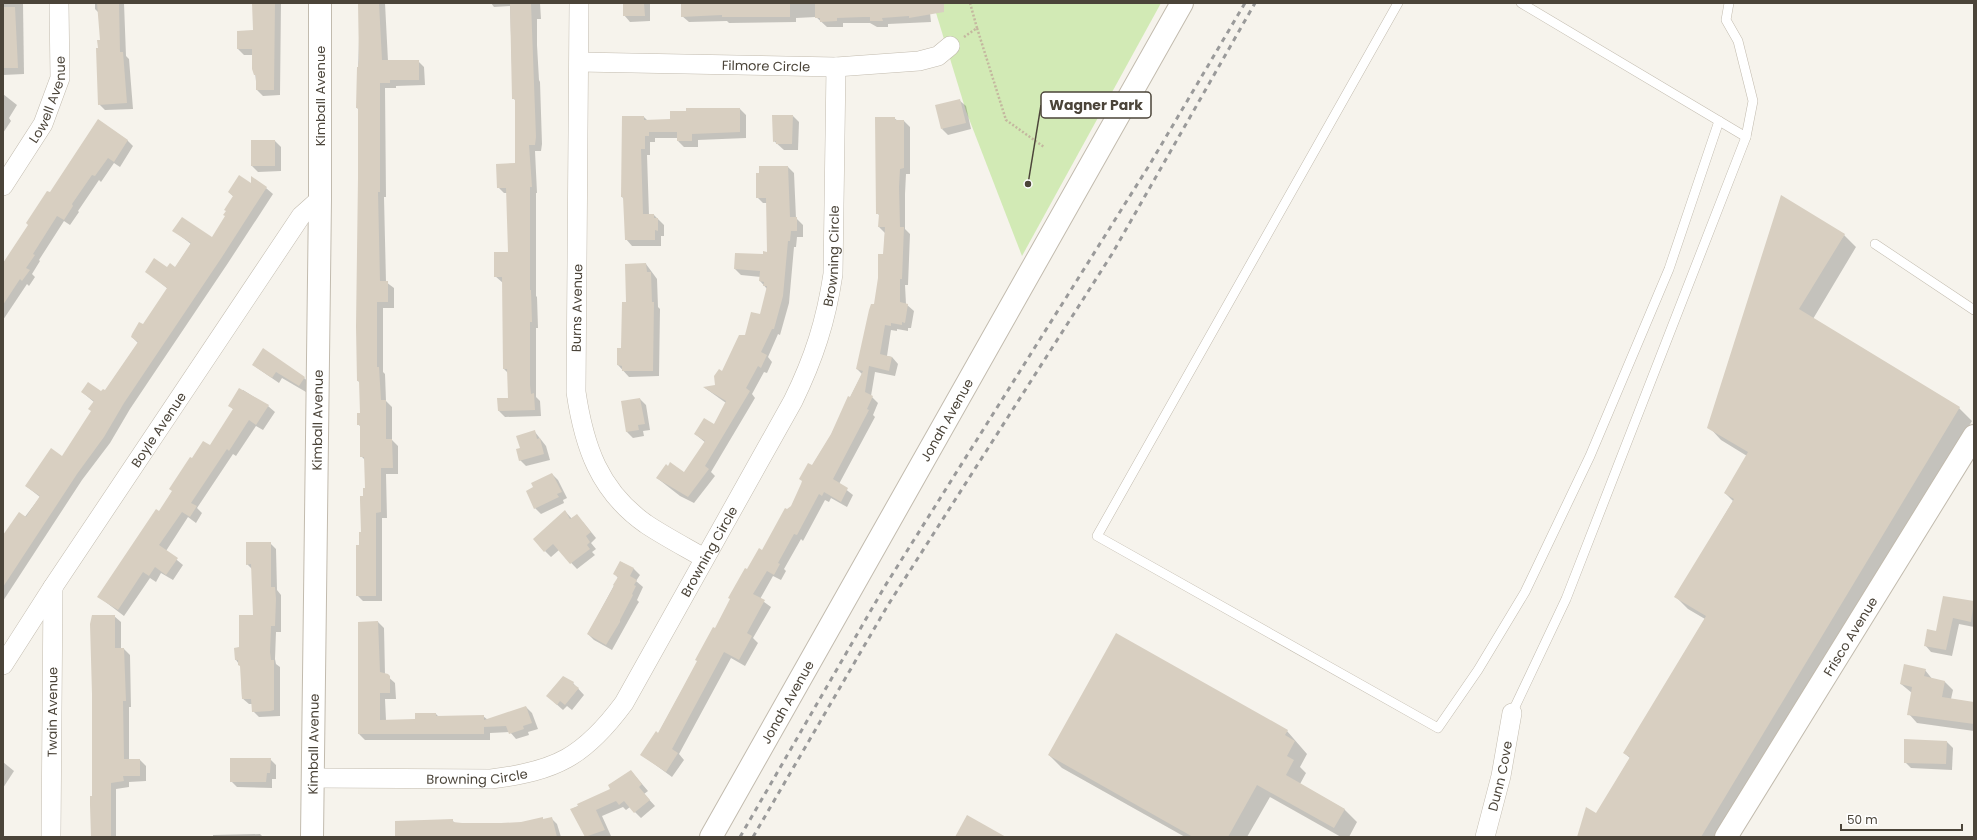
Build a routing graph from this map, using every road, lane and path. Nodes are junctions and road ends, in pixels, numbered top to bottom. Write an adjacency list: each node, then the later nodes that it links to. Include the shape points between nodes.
1 (59, 3): 16 (street, Lowell Avenue, via 60,78 43,124)
2 (320, 3): 17 (street, Kimball Avenue)
3 (579, 3): 11 (street, Burns Avenue)
4 (970, 3): 9 (path)
5 (1182, 3): 28 (street, Jonah Avenue)
6 (1398, 3): 13 (lane, via 1097,536 1438,728 1478,670 1525,592 1590,456 1669,270)
7 (1521, 3): 13 (lane)
8 (1729, 3): 14 (lane, via 1726,20 1738,41 1753,101)
9 (977, 28): 10 (path); 15 (path, via 1006,120)
10 (950, 46): 12 (street, Filmore Circle, via 938,56 919,61)
11 (579, 62): 12 (street, Filmore Circle); 21 (street, Burns Avenue, via 576,392 585,441 607,485 625,507 645,524)
12 (836, 67): 21 (street, Browning Circle, via 833,274 824,325 813,357 793,400)
13 (1719, 122): 14 (lane)
14 (1746, 137): 24 (lane, via 1566,599)
15 (1044, 148)
16 (3, 186)
17 (320, 199): 22 (street, Boyle Avenue, via 301,216); 25 (street, Kimball Avenue)
18 (1875, 244): 19 (lane)
19 (1974, 310)
20 (1974, 436): 30 (street, Frisco Avenue)
21 (704, 558): 25 (street, Browning Circle, via 624,703 599,734 564,760 541,770 491,778)
22 (53, 587): 23 (street, Boyle Avenue); 26 (street, Twain Avenue)
23 (3, 665)
24 (1512, 713): 29 (street, Dunn Cove, via 1501,776)
25 (312, 778): 27 (street, Kimball Avenue)
26 (51, 837)
27 (312, 837)
28 (711, 837)
29 (1484, 837)
30 (1726, 837)

